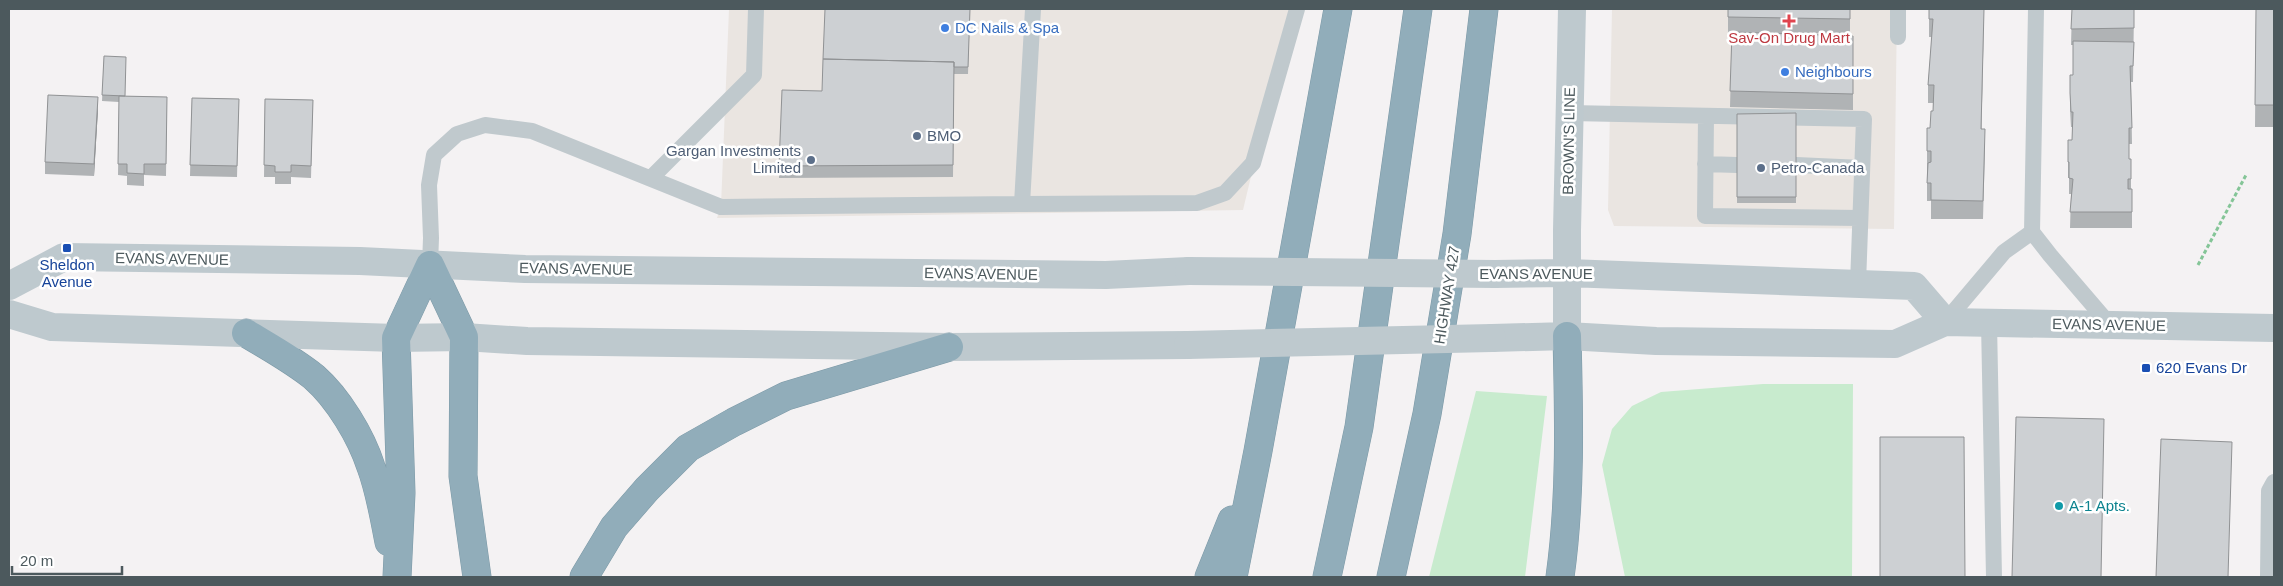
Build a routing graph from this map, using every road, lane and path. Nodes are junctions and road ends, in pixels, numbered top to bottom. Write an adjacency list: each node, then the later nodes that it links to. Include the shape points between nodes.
1 (756, 9): 18 (lane, via 754,75)
2 (1033, 9): 19 (lane)
3 (1297, 9): 19 (lane, via 1253,163 1225,194 1198,203)
4 (1338, 9): 37 (highway)
5 (1418, 9): 44 (highway, via 1359,427)
6 (1484, 9): 45 (highway, HIGHWAY 427, via 1456,243 1427,414)
7 (1572, 9): 11 (main road, BROWN'S LINE)
8 (1898, 9): 10 (lane)
9 (2036, 9): 21 (lane)
10 (1898, 36)
11 (1570, 113): 12 (lane); 24 (main road, BROWN'S LINE)
12 (1706, 116): 13 (lane); 16 (lane, via 1864,119)
13 (1705, 164): 14 (lane); 20 (lane, via 1704,216)
14 (1737, 164)
15 (1796, 165): 16 (lane)
16 (1862, 168): 20 (lane)
17 (2246, 175): 23 (path)
18 (651, 178): 19 (lane, via 721,206); 22 (lane, via 532,131 485,125 457,134 434,154 429,186)
19 (1022, 204)
20 (1860, 218): 25 (lane)
21 (2032, 232): 28 (lane, via 2004,252); 30 (lane)
22 (430, 265): 24 (main road, EVANS AVENUE, bridge, via 526,269 1087,275 1189,271); 26 (main road, EVANS AVENUE, via 64,257); 34 (highway); 35 (highway)
23 (2198, 265)
24 (1568, 273): 25 (main road, EVANS AVENUE); 33 (main road, BROWN'S LINE)
25 (1858, 284): 28 (main road, EVANS AVENUE, via 1914,286)
26 (9, 286)
27 (9, 314): 32 (main road, EVANS AVENUE, via 52,327)
28 (1945, 322): 29 (main road, EVANS AVENUE); 33 (main road, EVANS AVENUE, via 1895,344 1666,341)
29 (1989, 323): 30 (main road, EVANS AVENUE); 47 (lane)
30 (2110, 325): 31 (main road, EVANS AVENUE)
31 (2274, 328)
32 (246, 333): 35 (main road, EVANS AVENUE); 39 (highway, via 315,378 347,416 371,467)
33 (1567, 336): 36 (main road, EVANS AVENUE, bridge); 46 (highway, via 1566,530)
34 (464, 337): 35 (main road, EVANS AVENUE); 36 (main road, EVANS AVENUE, via 527,341); 40 (highway, via 463,476)
35 (396, 338): 39 (highway, via 401,493)
36 (949, 347): 41 (highway, via 786,396 688,448 646,489 614,528)
37 (1258, 451): 42 (highway); 43 (highway)
38 (2274, 482): 48 (lane, via 2269,491)
39 (397, 574)
40 (477, 577)
41 (584, 577)
42 (1209, 577)
43 (1233, 577)
44 (1327, 577)
45 (1391, 577)
46 (1560, 577)
47 (1994, 577)
48 (2268, 577)

